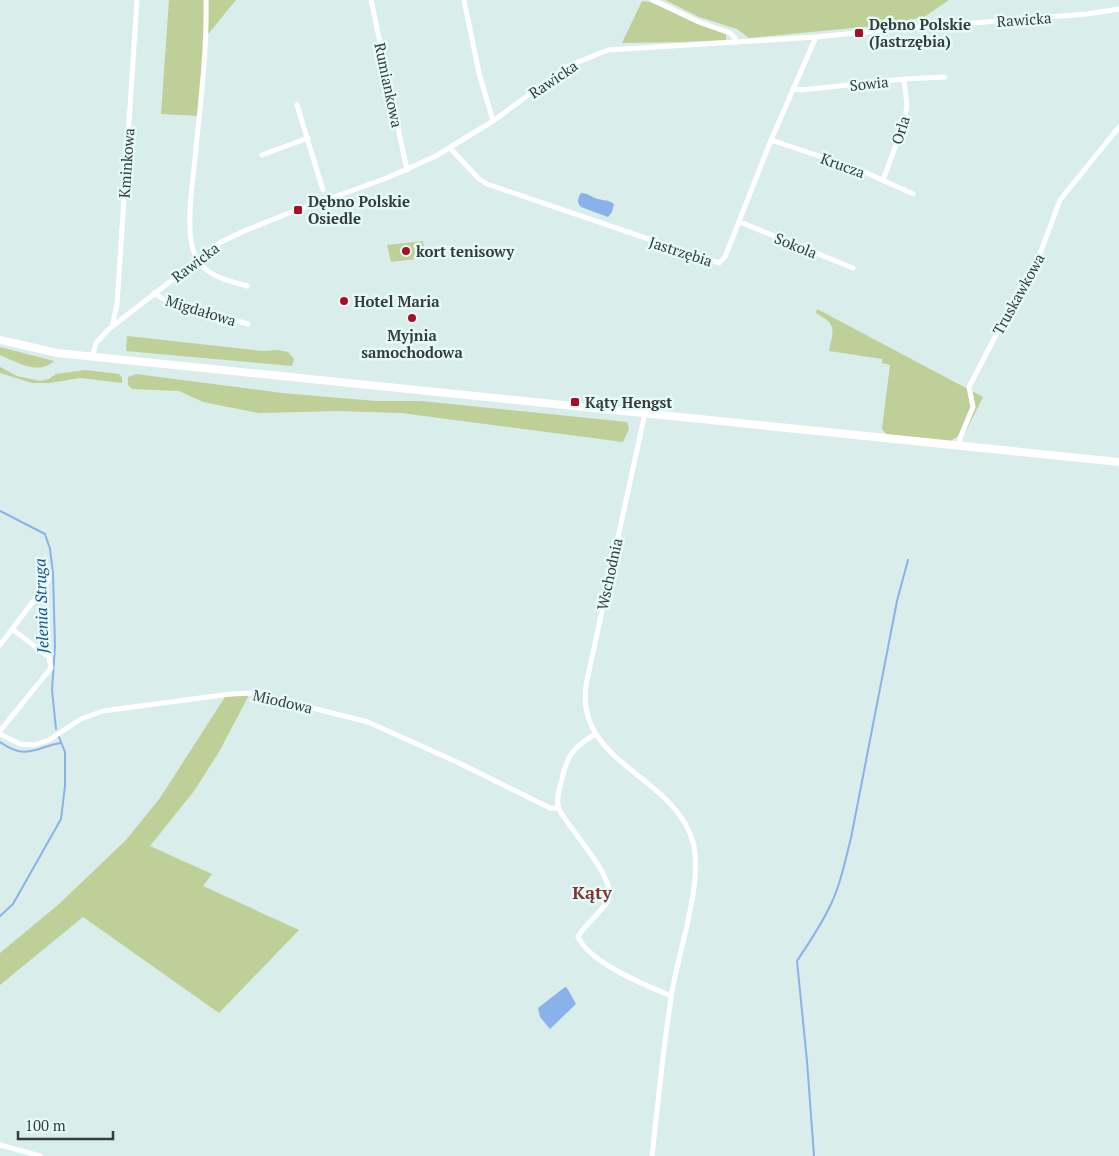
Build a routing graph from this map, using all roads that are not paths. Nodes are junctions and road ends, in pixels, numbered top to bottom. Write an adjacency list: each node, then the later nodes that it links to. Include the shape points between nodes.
1 (137, 0): 29 (street, Kminkowa)
2 (206, 0): 24 (street, via 207,33 191,204 190,236)
3 (371, 0): 19 (street, Rumiankowa)
4 (464, 0): 13 (street)
5 (653, 0): 8 (street, via 730,33)
6 (1119, 10): 7 (street, Rawicka)
7 (816, 38): 8 (street, Rawicka); 11 (street, Jastrzębia)
8 (736, 43): 13 (street, Rawicka, via 598,53 568,66)
9 (945, 77): 10 (street, Sowia)
10 (904, 79): 11 (street, Sowia, via 802,90); 20 (street, Orla, via 907,106 904,123)
11 (793, 88): 16 (street, Jastrzębia)
12 (297, 105): 15 (street)
13 (493, 121): 17 (street, Rawicka)
14 (1119, 127): 33 (street, Truskawkowa, via 1060,200 1037,262 969,387 973,407)
15 (308, 138): 18 (street); 21 (street)
16 (770, 140): 20 (street, Krucza); 23 (street, Jastrzębia)
17 (450, 148): 19 (street, Rawicka); 23 (street, Jastrzębia, via 487,184 719,264 726,257)
18 (262, 155)
19 (407, 170): 24 (street, Rawicka, via 230,237)
20 (883, 180): 22 (street, Krucza)
21 (323, 190)
22 (914, 194)
23 (740, 222): 25 (street, Sokola)
24 (197, 260): 26 (street, via 212,275); 27 (street, Rawicka)
25 (853, 268)
26 (247, 286)
27 (154, 293): 28 (street, Migdałowa, via 168,302); 29 (street, Rawicka)
28 (248, 324)
29 (113, 326): 31 (street, Rawicka, via 99,339)
30 (0, 340): 31 (main road, via 57,353)
31 (93, 356): 32 (main road)
32 (644, 413): 33 (main road); 39 (street, Wschodnia, via 586,684 584,702)
33 (959, 446): 34 (main road)
34 (1119, 462)
35 (48, 573): 36 (street, via 44,587)
36 (12, 629): 37 (street); 38 (street, via 49,657 51,668)
37 (0, 645)
38 (0, 732): 40 (street, Miodowa, via 20,744 34,745 81,719 103,711 252,693 368,722 550,808)
39 (595, 734): 40 (street, via 578,746 569,758 558,796); 41 (street, Wschodnia, via 604,747 678,812 694,844 696,858 691,905)
40 (558, 808): 41 (street, via 587,847 609,891 605,905 581,931 578,937 581,943 611,967)
41 (671, 996): 44 (street, Wschodnia)
42 (0, 1145): 43 (street)
43 (40, 1156)
44 (652, 1156)

